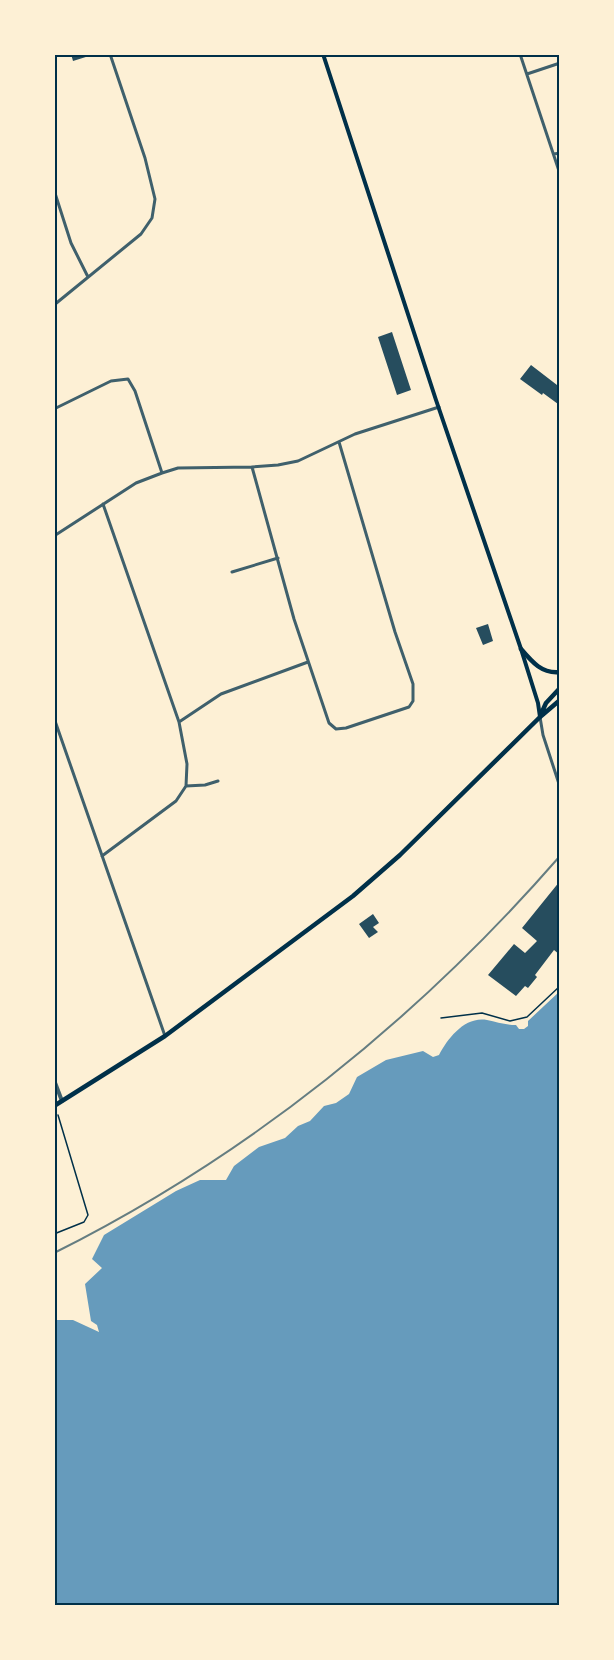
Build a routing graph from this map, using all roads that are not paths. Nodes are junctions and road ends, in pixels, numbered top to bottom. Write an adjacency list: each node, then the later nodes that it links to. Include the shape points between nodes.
1 (110, 54): 10 (street, via 155,200 152,218 141,234)
2 (323, 54): 12 (main road)
3 (520, 54): 5 (street)
4 (560, 63): 5 (street)
5 (527, 74): 7 (street)
6 (560, 153): 7 (street)
7 (554, 154): 8 (street)
8 (560, 174)
9 (54, 190): 10 (street, via 71,243)
10 (88, 277): 11 (street)
11 (54, 305)
12 (439, 407): 14 (street); 21 (main road)
13 (54, 409): 16 (street, via 111,381 128,379)
14 (339, 442): 15 (street, via 298,461); 22 (street, via 413,684 413,701 409,706 336,729 329,723)
15 (252, 467): 16 (street, via 178,468); 19 (street)
16 (162, 473): 17 (street)
17 (102, 503): 18 (street); 28 (street)
18 (54, 536)
19 (278, 558): 20 (street); 22 (street)
20 (232, 572)
21 (521, 649): 23 (main road, via 543,670); 26 (main road)
22 (308, 663): 28 (street, via 221,694)
23 (560, 672)
24 (560, 688): 26 (main road, via 546,703)
25 (560, 700): 26 (main road)
26 (540, 717): 31 (street); 33 (main road, via 400,855 352,896)
27 (54, 718): 32 (street)
28 (178, 722): 30 (street, via 187,764)
29 (218, 781): 30 (street)
30 (186, 786): 32 (street, via 176,801)
31 (560, 787)
32 (102, 856): 33 (street)
33 (165, 1036): 35 (main road)
34 (54, 1080): 35 (street)
35 (62, 1101): 36 (main road)
36 (54, 1106)

